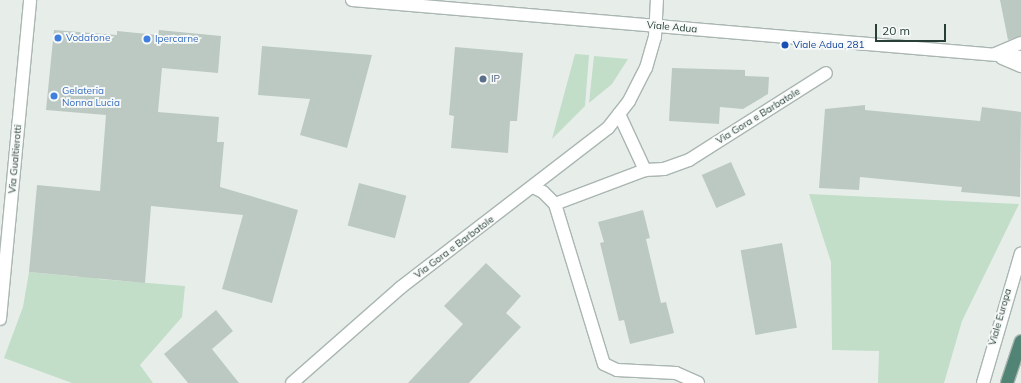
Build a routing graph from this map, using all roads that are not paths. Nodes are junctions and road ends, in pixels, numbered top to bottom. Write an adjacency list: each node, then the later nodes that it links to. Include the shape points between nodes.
1 (30, 0): 15 (street, Via Gualtierotti)
2 (352, 0): 4 (street, Viale Adua)
3 (657, 0): 4 (street, Via Gora e Barbatole)
4 (657, 26): 6 (street, Viale Adua); 10 (street, Via Gora e Barbatole, via 638,88)
5 (1021, 43): 6 (street)
6 (994, 55): 7 (street, Viale Adua); 8 (street)
7 (1021, 57)
8 (1021, 66)
9 (826, 73): 11 (street, Via Gora e Barbatole, via 689,160 671,168)
10 (619, 114): 11 (street); 12 (street, Via Gora e Barbatole, via 597,138)
11 (644, 170): 13 (street, Via Gora e Barbatole)
12 (533, 187): 13 (street, via 544,192); 17 (street, Via Gora e Barbatole, via 400,288)
13 (555, 204): 18 (street, via 604,364 617,370 676,373)
14 (1021, 253): 19 (street, Viale Europa)
15 (0, 319)
16 (1020, 344): 20 (highway)
17 (292, 383)
18 (698, 383)
19 (983, 383)
20 (1007, 383)

